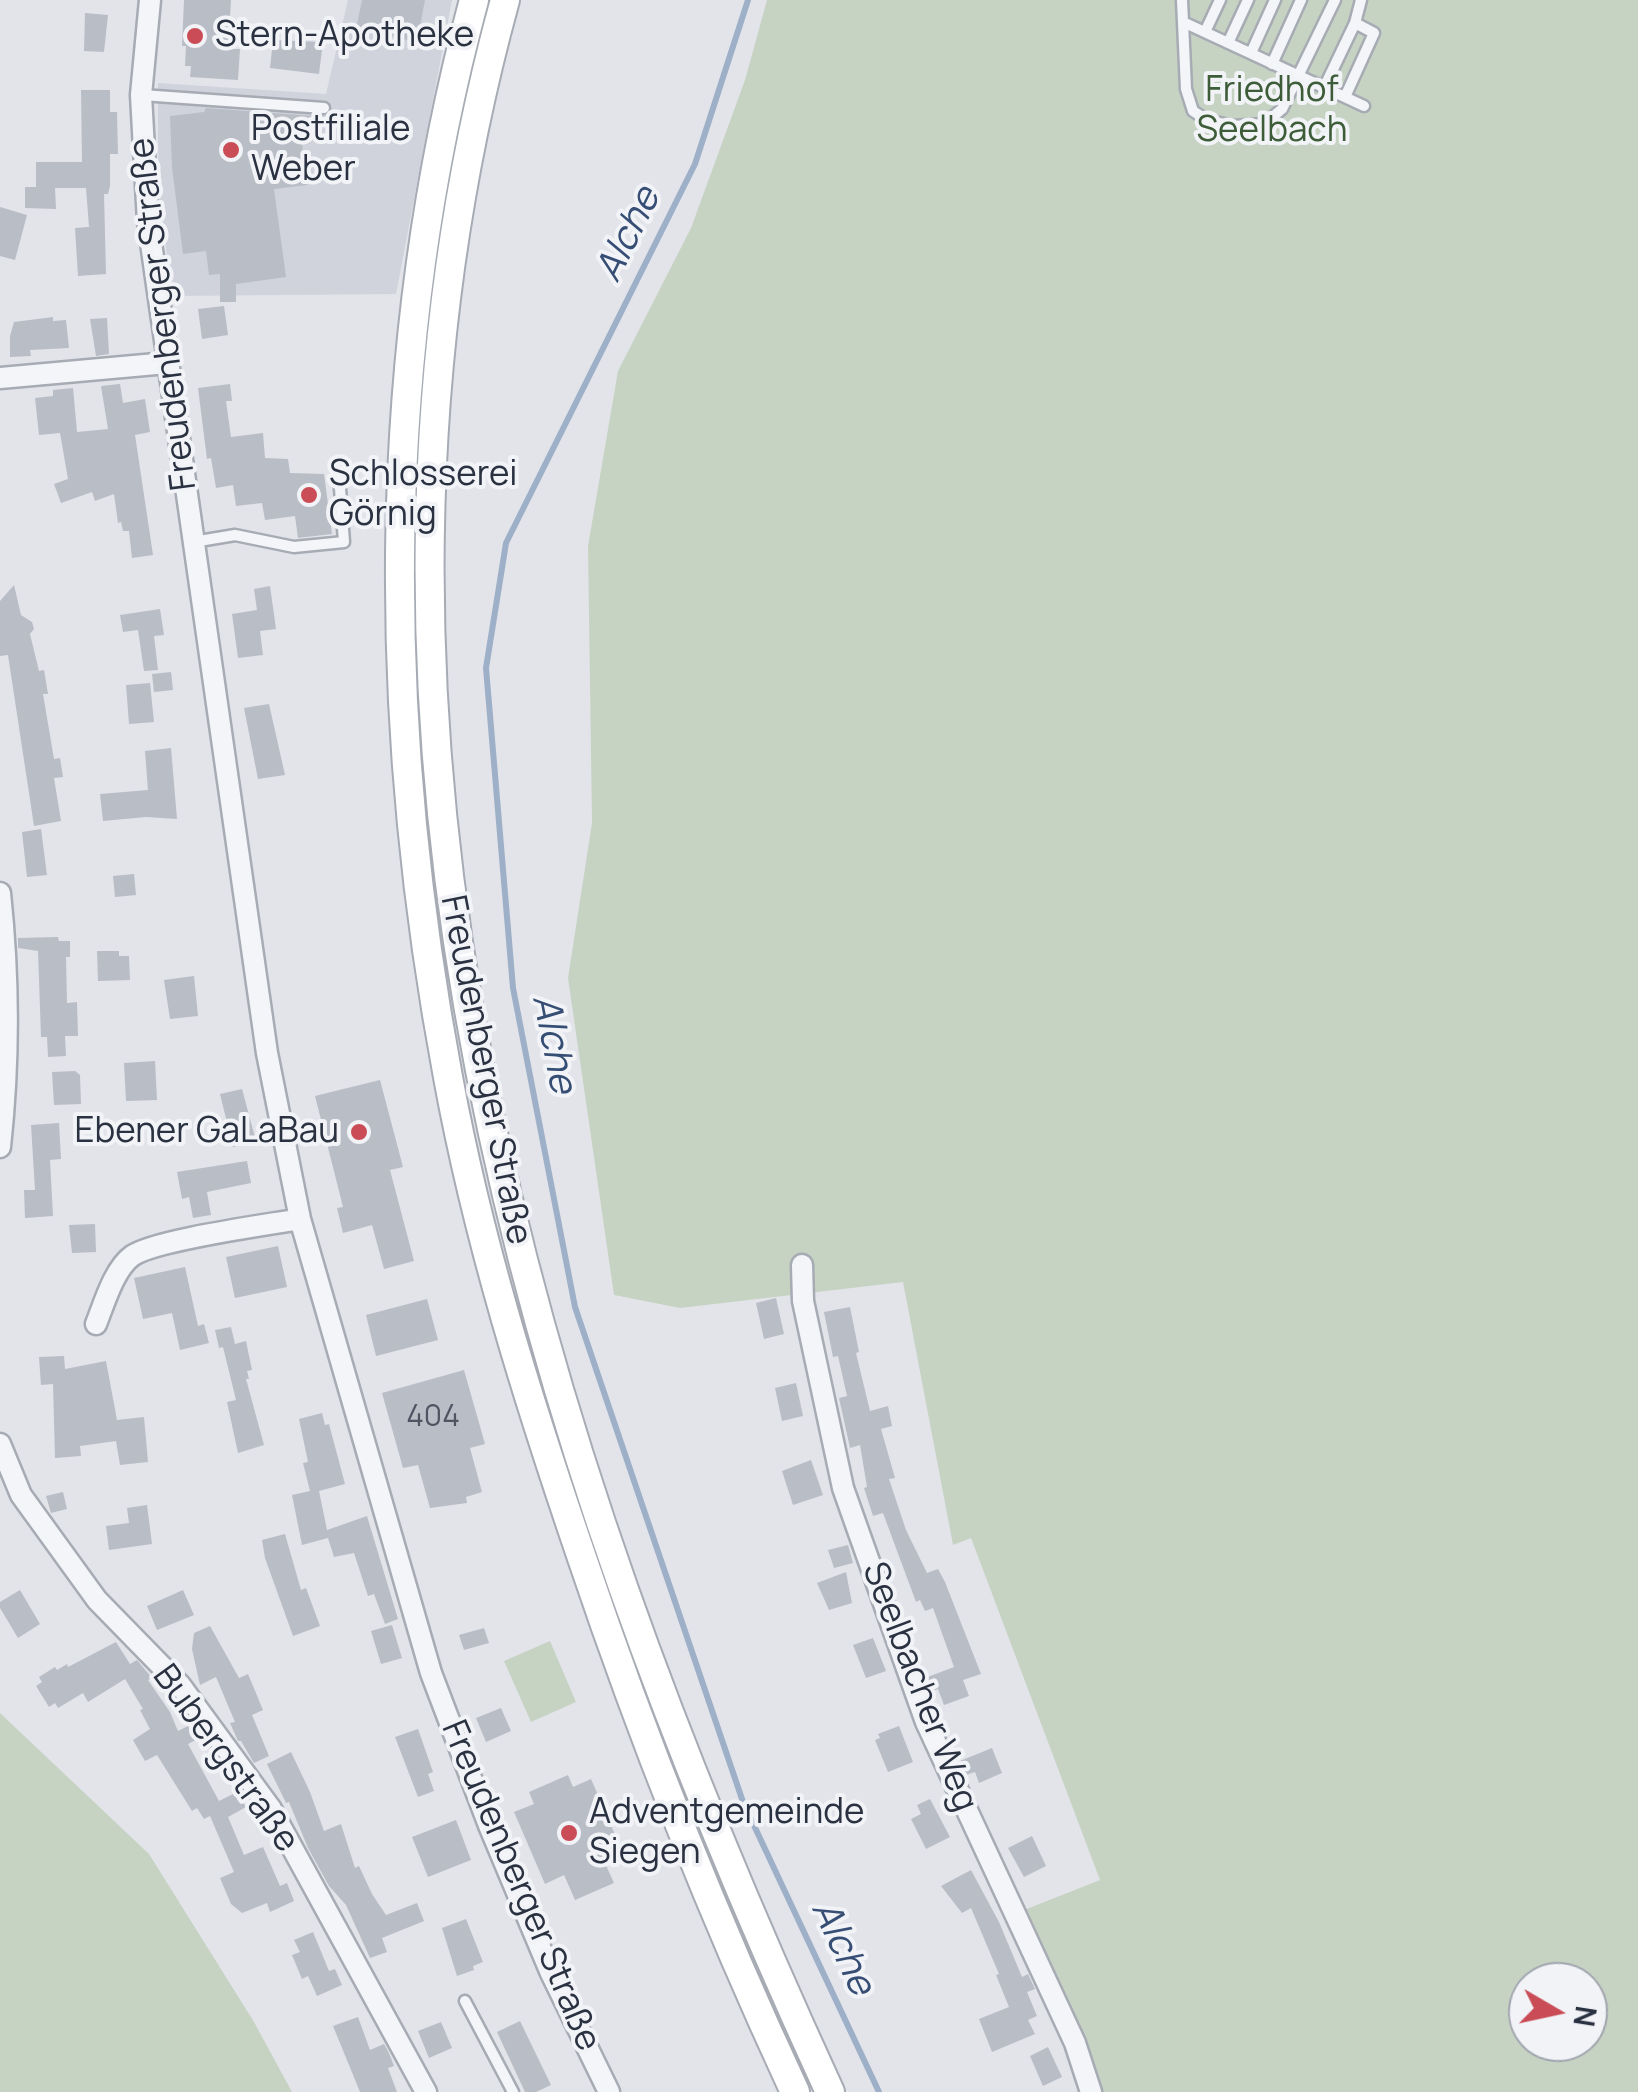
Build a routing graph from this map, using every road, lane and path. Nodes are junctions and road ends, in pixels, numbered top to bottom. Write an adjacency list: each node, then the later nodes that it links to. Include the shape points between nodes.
1 (150, 0): 19 (street, Freudenberger Straße)
2 (474, 0): 37 (main road, Freudenberger Straße, via 420,270 404,437 402,724 426,946 475,1202 550,1464 683,1836)
3 (505, 0): 38 (main road, Freudenberger Straße, via 462,194 432,451 429,620 440,818 455,941 504,1192 576,1450 712,1822)
4 (1182, 0): 11 (lane)
5 (1220, 0): 13 (lane)
6 (1248, 0): 14 (lane)
7 (1275, 0): 15 (lane)
8 (1301, 0): 16 (lane)
9 (1334, 0): 17 (lane)
10 (1360, 0): 12 (lane)
11 (1183, 22): 13 (lane); 17 (lane, via 1186,89 1192,111 1207,120 1264,124 1282,110)
12 (1355, 22): 18 (lane); 20 (lane, via 1374,33)
13 (1205, 32): 14 (lane)
14 (1228, 43): 15 (lane)
15 (1250, 54): 16 (lane)
16 (1272, 64): 17 (lane)
17 (1300, 76): 18 (lane)
18 (1324, 88): 20 (lane)
19 (141, 95): 22 (lane); 23 (street, Freudenberger Straße)
20 (1345, 97): 21 (lane)
21 (1364, 106)
22 (324, 108)
23 (166, 363): 24 (street); 26 (street, Freudenberger Straße)
24 (0, 378)
25 (339, 475): 26 (lane, via 344,542 294,548 235,535)
26 (192, 542): 29 (street, Freudenberger Straße, via 266,1053)
27 (0, 893): 28 (street, via 6,1092)
28 (0, 1147)
29 (300, 1218): 31 (street, via 132,1256); 36 (street, Freudenberger Straße, via 432,1673 550,1971)
30 (802, 1265): 39 (street, Seelbacher Weg, via 802,1301 843,1488 926,1722 1075,2043)
31 (96, 1324)
32 (0, 1444): 34 (street, Bubergstraße, via 21,1495 97,1600 180,1685 270,1809)
33 (465, 2001): 35 (lane)
34 (426, 2092)
35 (513, 2092)
36 (609, 2092)
37 (795, 2092)
38 (830, 2092)
39 (1091, 2092)

